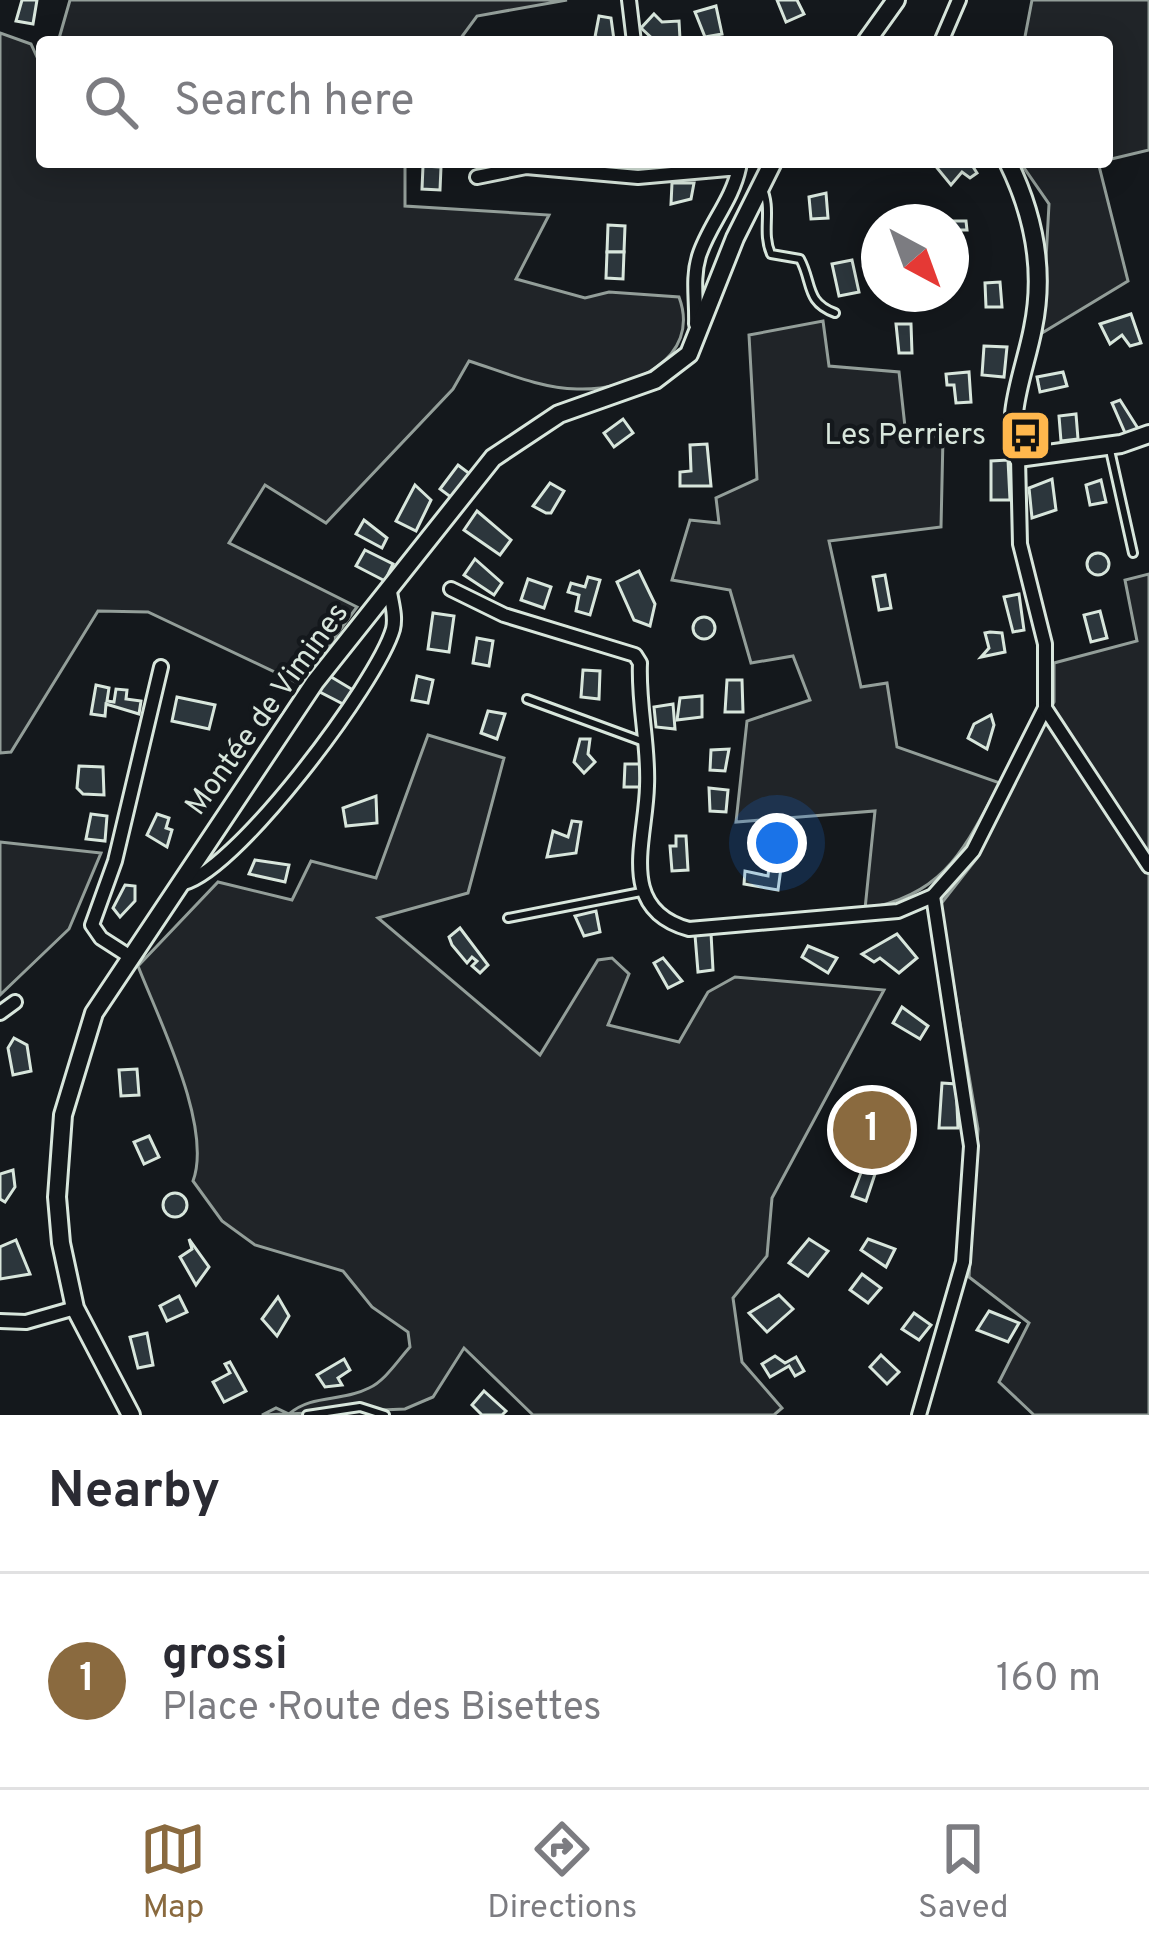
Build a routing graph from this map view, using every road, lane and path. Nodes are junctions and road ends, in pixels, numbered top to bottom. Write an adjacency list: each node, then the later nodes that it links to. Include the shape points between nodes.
1 (629, 0): 4 (street)
2 (896, 0): 5 (street)
3 (959, 0): 6 (street)
4 (633, 36)
5 (876, 36)
6 (944, 36)
7 (521, 168): 13 (street)
8 (537, 168): 9 (street, via 638,177)
9 (739, 168)
10 (739, 168): 16 (street, via 694,274)
11 (770, 168): 14 (street, Montée de Vimines)
12 (1010, 168): 17 (street, via 1031,221 1039,284)
13 (477, 177)
14 (761, 184): 15 (lane, via 771,254 800,260 809,294); 16 (street, Montée de Vimines)
15 (835, 313)
16 (696, 344): 24 (street, Montée de Vimines, via 655,380 573,407 506,447)
17 (1012, 414): 20 (lane, via 1028,421); 21 (street)
18 (1149, 434): 19 (street)
19 (1109, 446): 20 (street); 22 (lane)
20 (1039, 455): 21 (street)
21 (1018, 458): 27 (street, via 1020,544 1045,644)
22 (1133, 553)
23 (451, 589): 28 (street, via 504,616 634,656)
24 (390, 592): 30 (street, Montée de Vimines, via 315,682); 30 (street, via 393,629 323,749 199,878)
25 (161, 667): 34 (street, via 92,925)
26 (527, 699): 28 (lane)
27 (1045, 708): 29 (street); 32 (street, via 973,851)
28 (644, 742): 31 (street)
29 (1149, 866)
30 (177, 884): 34 (street, Montée de Vimines)
31 (645, 891): 32 (street, via 664,922 688,929 898,911); 33 (lane)
32 (933, 896): 42 (street, via 971,1146 963,1262)
33 (508, 918)
34 (129, 956): 37 (street, Montée de Vimines, via 83,1039 63,1115 57,1197)
35 (15, 1002): 36 (street)
36 (0, 1013)
37 (75, 1308): 38 (street); 39 (street, Montée de Vimines)
38 (0, 1322)
39 (131, 1415)
40 (308, 1415): 41 (lane, via 360,1407)
41 (385, 1415)
42 (919, 1415)

